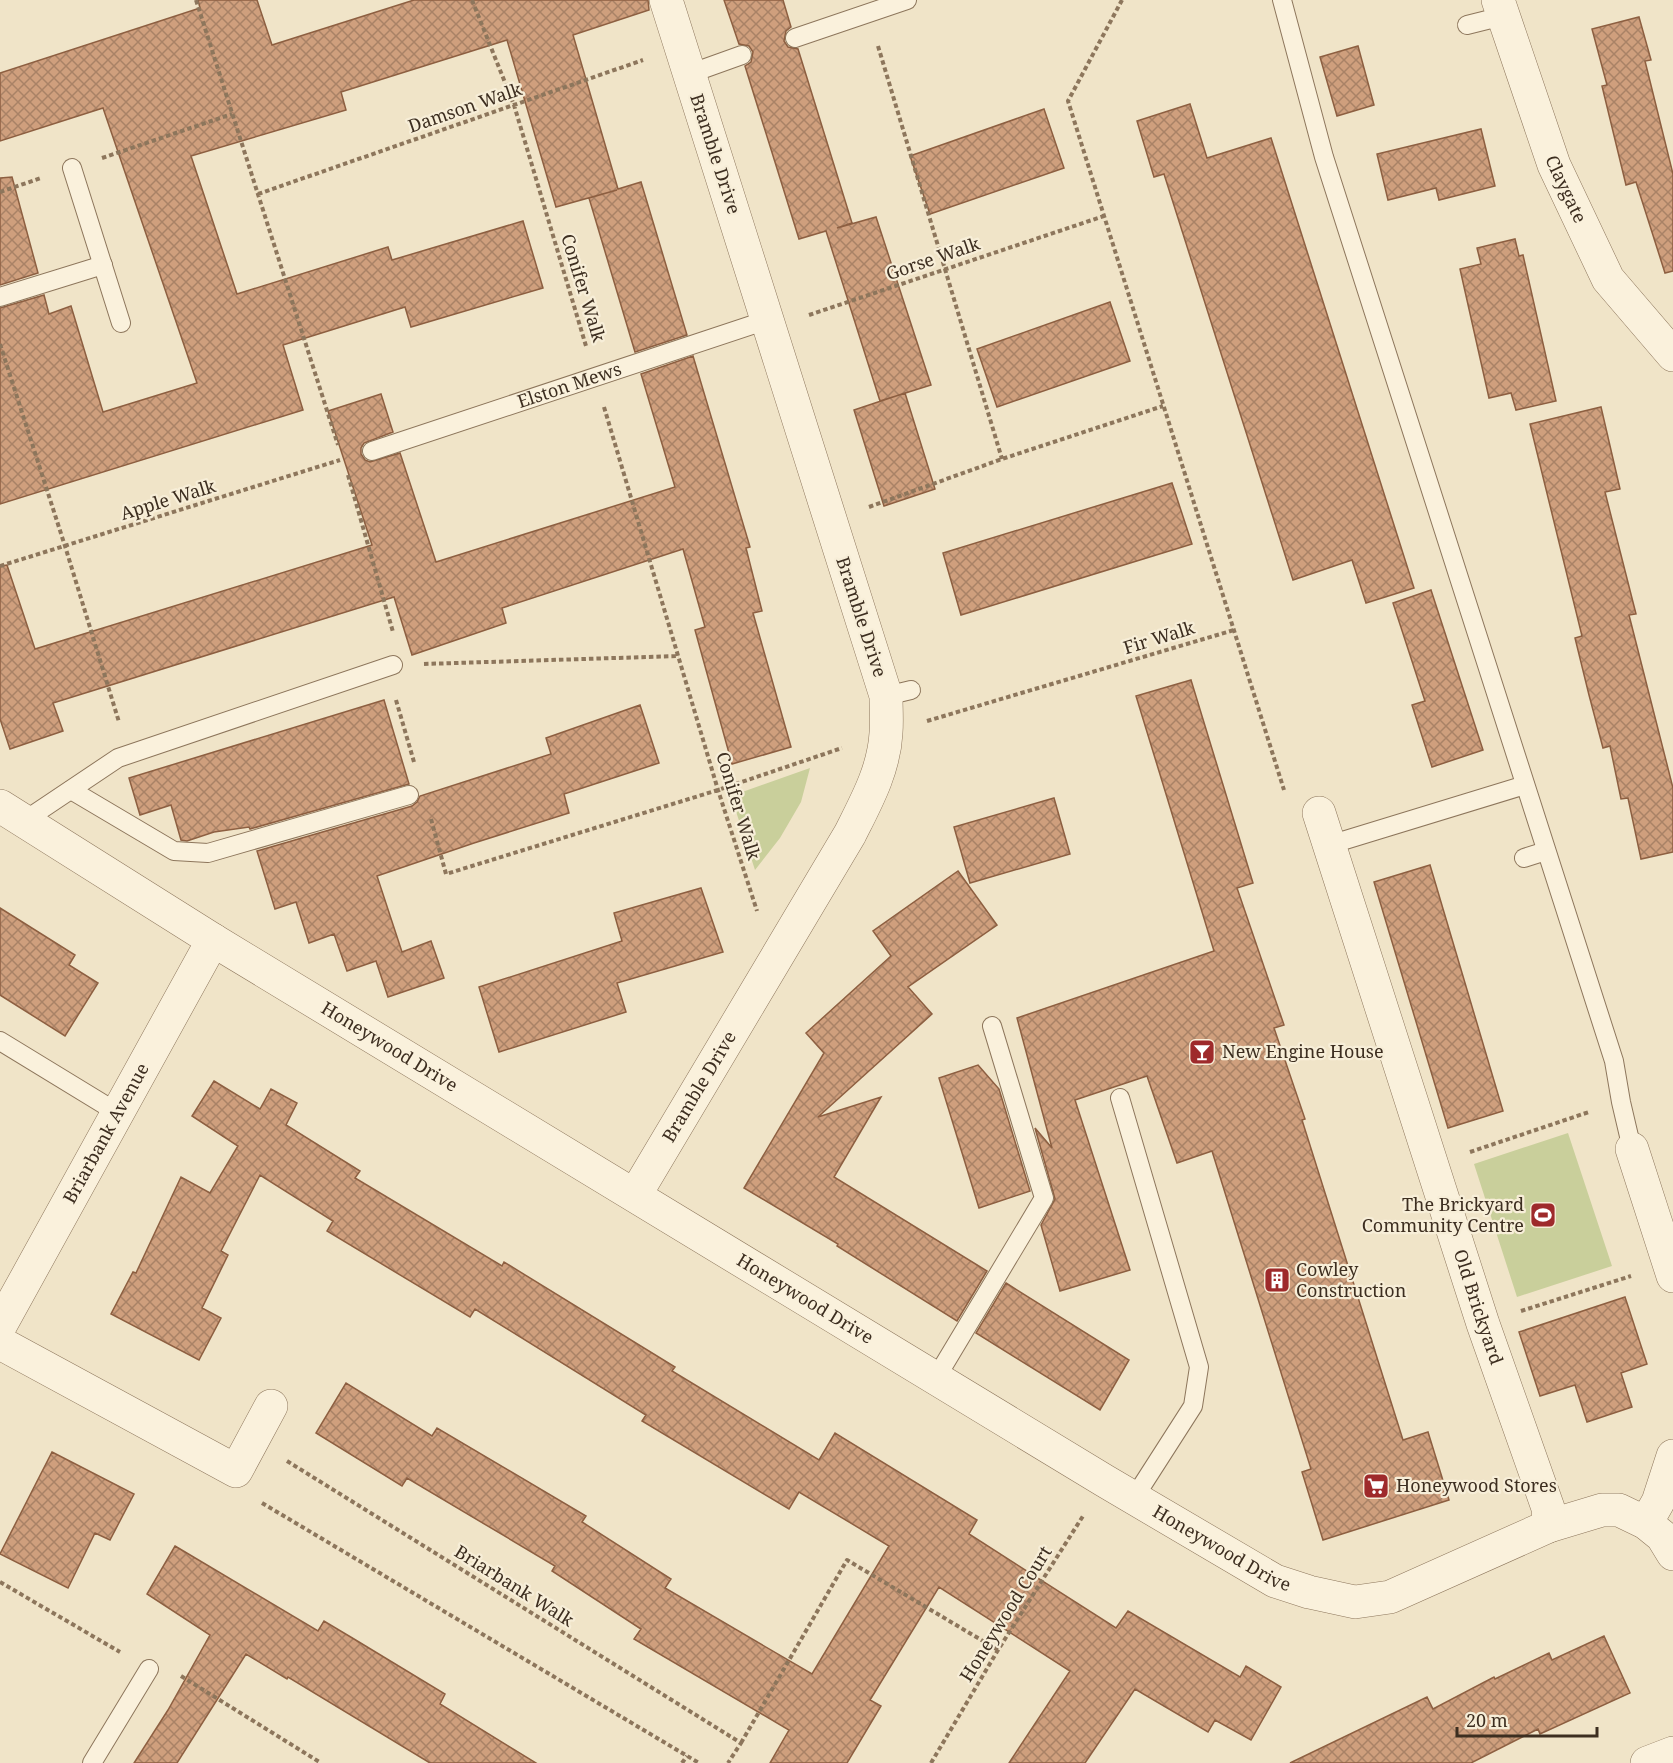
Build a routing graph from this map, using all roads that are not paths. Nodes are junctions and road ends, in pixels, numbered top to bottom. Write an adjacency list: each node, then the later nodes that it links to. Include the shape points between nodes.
1 (666, 0): 8 (street, Bramble Drive)
2 (907, 0): 6 (lane)
3 (1282, 0): 17 (lane, via 1324,157)
4 (1501, 4): 5 (lane); 14 (street, Claygate, via 1554,165 1608,279)
5 (1467, 25)
6 (795, 38)
7 (742, 55): 8 (lane)
8 (685, 61): 13 (street, Bramble Drive)
9 (72, 168): 10 (lane)
10 (103, 265): 11 (lane); 12 (lane)
11 (0, 297)
12 (121, 322)
13 (768, 324): 15 (lane, Elston Mews, via 595,376); 31 (street, Bramble Drive, via 831,521 899,693 880,768 860,815)
14 (1673, 355)
15 (372, 451)
16 (394, 666): 18 (lane, via 118,758)
17 (1525, 785): 22 (lane); 23 (lane)
18 (71, 790): 19 (lane, via 174,851 208,853); 21 (lane)
19 (416, 793)
20 (1319, 813): 22 (street, Old Brickyard)
21 (12, 814): 25 (street, Honeywood Drive)
22 (1329, 845): 40 (street, Old Brickyard, via 1483,1324 1548,1508)
23 (1546, 852): 24 (lane); 30 (lane, via 1614,1061)
24 (1524, 858)
25 (213, 940): 29 (street, Briarbank Avenue); 31 (street, Honeywood Drive)
26 (992, 1026): 35 (lane, via 1044,1198)
27 (0, 1041): 29 (lane)
28 (1120, 1098): 38 (lane, via 1199,1367 1193,1406)
29 (118, 1113): 33 (street, Briarbank Avenue)
30 (1632, 1149): 32 (street)
31 (635, 1195): 35 (street, Honeywood Drive)
32 (1669, 1254)
33 (0, 1326)
34 (0, 1343): 36 (street, via 236,1471)
35 (936, 1378): 38 (street, Honeywood Drive)
36 (271, 1406)
37 (1673, 1456): 39 (street, via 1658,1502)
38 (1134, 1498): 40 (street, Honeywood Drive, via 1275,1581 1355,1602 1390,1597)
39 (1646, 1523): 40 (street, Honeywood Drive, via 1619,1510 1602,1510); 41 (street, Honeywood Drive, via 1662,1536)
40 (1549, 1526)
41 (1673, 1554)
42 (149, 1669): 44 (lane)
43 (1673, 1752): 45 (street)
44 (92, 1763)
45 (1647, 1763)

